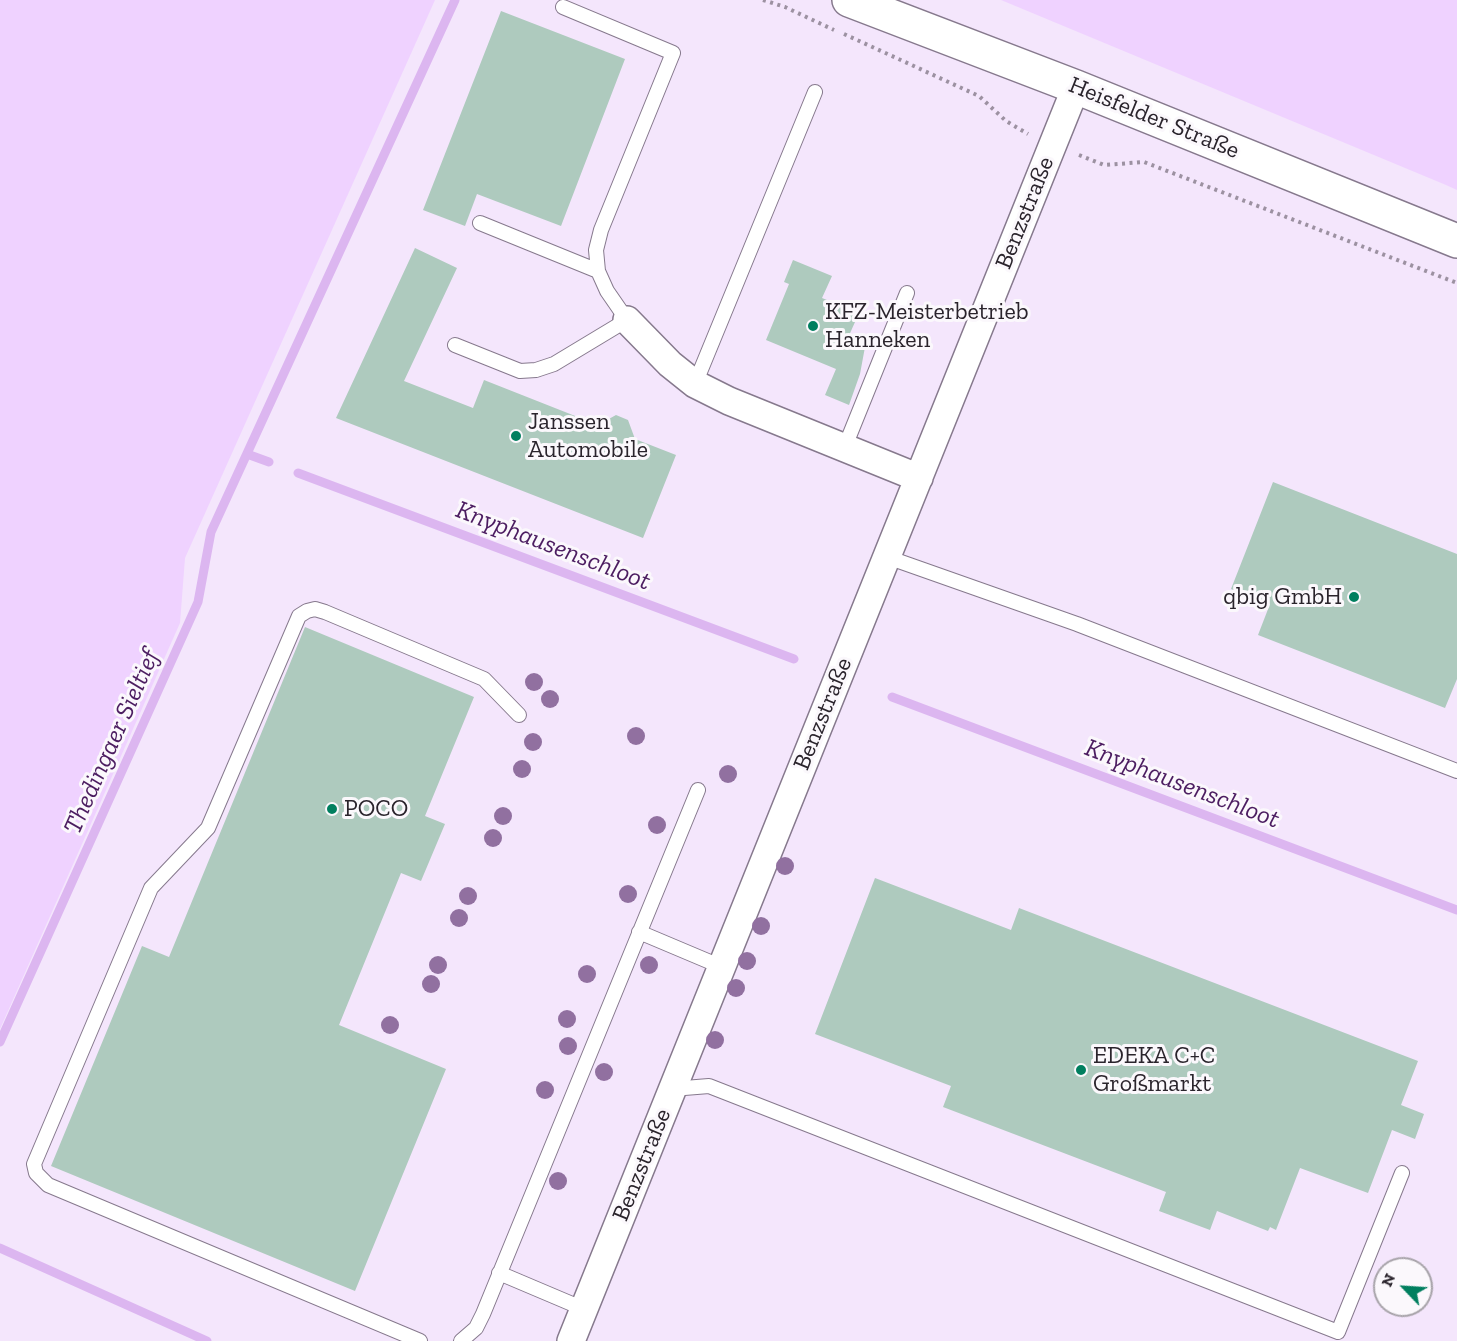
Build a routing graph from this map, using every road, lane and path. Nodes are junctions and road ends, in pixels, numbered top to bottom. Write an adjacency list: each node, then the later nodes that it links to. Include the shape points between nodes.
1 (763, 0): 6 (path, via 979,96 1006,121)
2 (849, 0): 4 (main road, Heisfelder Straße)
3 (563, 8): 9 (lane, via 673,53 601,230 596,250)
4 (1076, 87): 6 (street, Benzstraße); 8 (main road, Heisfelder Straße)
5 (815, 92): 14 (lane)
6 (1053, 144): 10 (path, via 1104,165 1144,162); 16 (street, Benzstraße)
7 (480, 223): 9 (lane)
8 (1457, 242)
9 (598, 272): 12 (lane)
10 (1457, 283)
11 (907, 293): 15 (lane)
12 (627, 320): 13 (lane, via 554,364 536,370 520,370); 14 (street)
13 (455, 345)
14 (695, 384): 15 (street)
15 (844, 448): 16 (street)
16 (919, 478): 17 (street, Benzstraße)
17 (886, 557): 19 (lane, via 1077,624); 22 (street, Benzstraße)
18 (519, 716): 27 (lane, via 484,679 325,612 315,609 298,616 208,828 151,888 34,1164 36,1173 48,1185)
19 (1457, 771)
20 (698, 790): 21 (lane)
21 (639, 932): 22 (lane); 25 (lane)
22 (722, 967): 23 (street, Benzstraße)
23 (672, 1089): 24 (lane, via 709,1086 1338,1332); 26 (street, Benzstraße)
24 (1402, 1173)
25 (499, 1273): 26 (lane); 28 (lane, via 476,1328)
26 (584, 1309): 29 (street, Benzstraße)
27 (420, 1341)
28 (461, 1341)
29 (571, 1341)

